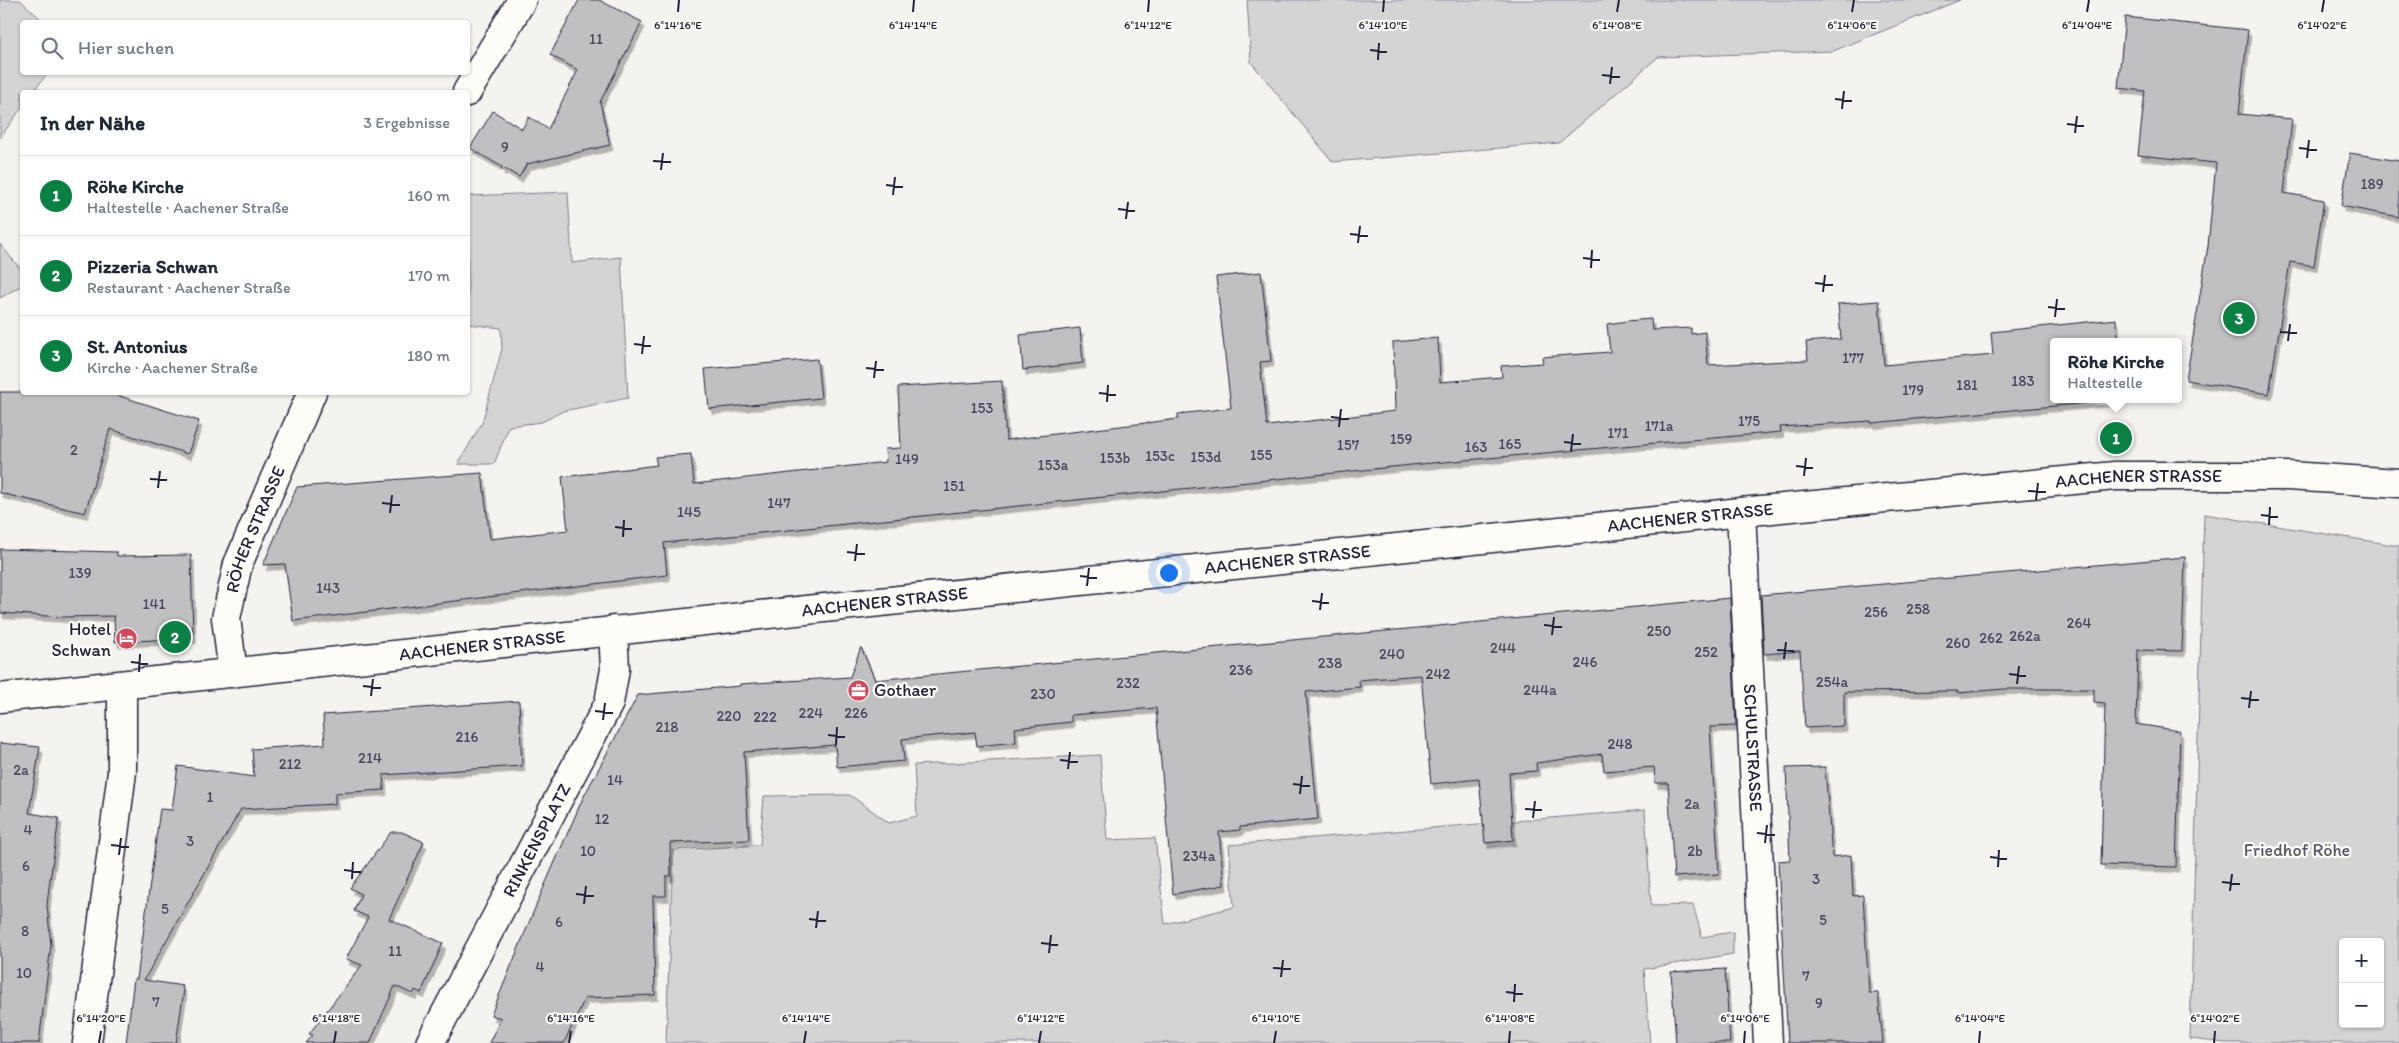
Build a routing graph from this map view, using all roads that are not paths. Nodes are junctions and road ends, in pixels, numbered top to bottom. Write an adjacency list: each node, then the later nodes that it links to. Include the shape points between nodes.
1 (516, 2): 2 (main road)
2 (468, 90)
3 (311, 395): 7 (main road, RÖHER STRASSE, via 238,564 226,618)
4 (2399, 483): 5 (main road, AACHENER STRASSE, via 2288,476 2115,476)
5 (1741, 512): 6 (main road, AACHENER STRASSE); 12 (main road, SCHULSTRASSE)
6 (613, 630): 7 (main road, AACHENER STRASSE); 11 (main road, RINKENSPLATZ, via 615,669 609,703)
7 (234, 673): 8 (main road, AACHENER STRASSE)
8 (122, 686): 9 (main road, AACHENER STRASSE); 10 (main road, via 122,772)
9 (0, 698)
10 (88, 1043)
11 (430, 1043)
12 (1768, 1043)

